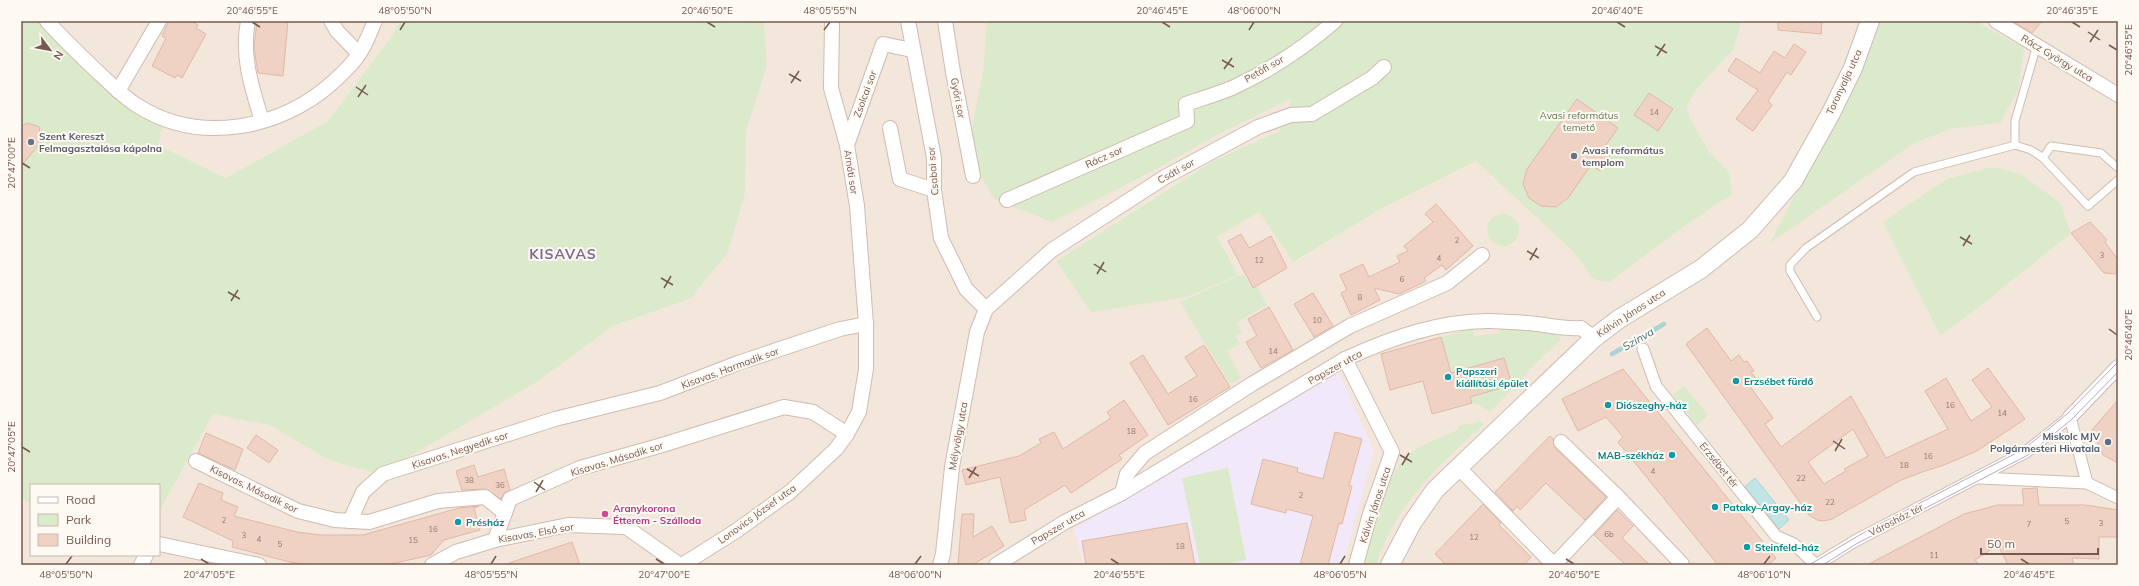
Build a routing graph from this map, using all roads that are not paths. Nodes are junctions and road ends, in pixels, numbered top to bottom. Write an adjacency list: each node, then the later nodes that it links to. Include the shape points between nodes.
1 (47, 21): 16 (street)
2 (159, 21): 16 (street)
3 (248, 21): 20 (street, via 248,75)
4 (331, 21): 14 (street, via 337,32)
5 (375, 21): 14 (street)
6 (832, 21): 22 (street, Arnóti sor, via 830,88)
7 (908, 21): 13 (street, Csabai sor)
8 (945, 21): 26 (street, Győri sor)
9 (1335, 21): 18 (street, Petőfi sor, via 1314,38 1258,74 1232,88)
10 (1870, 21): 19 (street, Toronyalja utca, via 1853,68)
11 (1996, 21): 12 (street, Rácz György utca)
12 (2037, 45): 17 (street, Rácz György utca); 23 (lane, via 2015,121)
13 (912, 50): 22 (street, Zsolcai sor, via 883,44); 28 (street, Csabai sor, via 934,158)
14 (359, 54): 20 (street, via 345,71 316,97 282,115)
15 (1384, 67): 31 (street, Csáti sor, via 1372,78 1312,114 1291,115 1258,127 1165,177 1052,250)
16 (118, 91): 20 (street, via 138,106 172,122 208,128 246,127)
17 (2118, 95)
18 (1186, 104): 29 (street, Rácz sor, via 1187,121)
19 (1826, 120): 34 (street, Kálvin János utca, via 1793,181 1750,230 1701,269 1619,319)
20 (262, 121)
21 (890, 128): 28 (street, via 900,180)
22 (847, 145): 33 (street, Arnóti sor, via 857,206)
23 (2015, 145): 24 (lane, via 2031,150); 32 (lane, via 1914,172 1806,248 1790,265 1790,271)
24 (2043, 158): 25 (lane, via 2051,146 2101,153); 27 (lane, via 2088,206)
25 (2118, 168)
26 (973, 176)
27 (2118, 180)
28 (934, 190): 31 (street, Csabai sor, via 941,238 966,289)
29 (1006, 200)
30 (1482, 255): 46 (street, via 1447,283 1350,326 1252,384 1145,453 1127,474)
31 (986, 310): 59 (street, Mélyvölgy utca, via 977,332 954,460)
32 (1817, 317)
33 (866, 324): 38 (street, Kisavas, Harmadik sor, via 840,329 738,363 660,393); 40 (street, Lonovics József utca, via 866,369 859,412)
34 (1594, 338): 36 (street, Papszer utca, via 1580,328 1460,321 1423,330); 43 (street, Kálvin János utca)
35 (1643, 349): 64 (street, Erzsébet tér, via 1656,386 1776,536 1794,544)
36 (1345, 359): 46 (street, Papszer utca); 61 (street, Kálvin János utca, via 1392,452 1370,514)
37 (2118, 367): 39 (street)
38 (593, 410): 50 (street, Kisavas, Negyedik sor, via 555,419 383,474 363,492)
39 (2070, 417): 44 (street, Városház tér, via 2026,452); 45 (street)
40 (847, 434): 49 (street, Kisavas, Második sor, via 813,412 784,407 580,468 510,499); 58 (street, Lonovics József utca, via 836,449 790,492)
41 (1561, 442): 47 (street)
42 (196, 461): 50 (street, Kisavas, Második sor, via 298,511)
43 (1459, 468): 62 (street, Kálvin János utca, via 1435,490 1412,523); 63 (street)
44 (1979, 478): 45 (street, Városház tér); 64 (street, Városház tér, via 1855,541)
45 (2087, 483): 48 (street, Városház tér)
46 (1122, 493): 60 (street, Papszer utca, via 1065,522)
47 (1618, 497): 54 (street); 63 (street)
48 (2118, 498)
49 (505, 513): 50 (street, Kisavas, Második sor, via 485,496 438,501 369,522); 51 (street)
50 (350, 521)
51 (495, 540): 57 (street, Kisavas, Első sor, via 456,552); 58 (street, Kisavas, Első sor, via 568,526 626,527)
52 (160, 544): 56 (street)
53 (146, 556): 55 (street)
54 (1682, 564)
55 (141, 565)
56 (260, 565)
57 (432, 565)
58 (681, 565)
59 (940, 565)
60 (996, 565)
61 (1356, 565)
62 (1390, 565)
63 (1554, 565)
64 (1816, 565)

